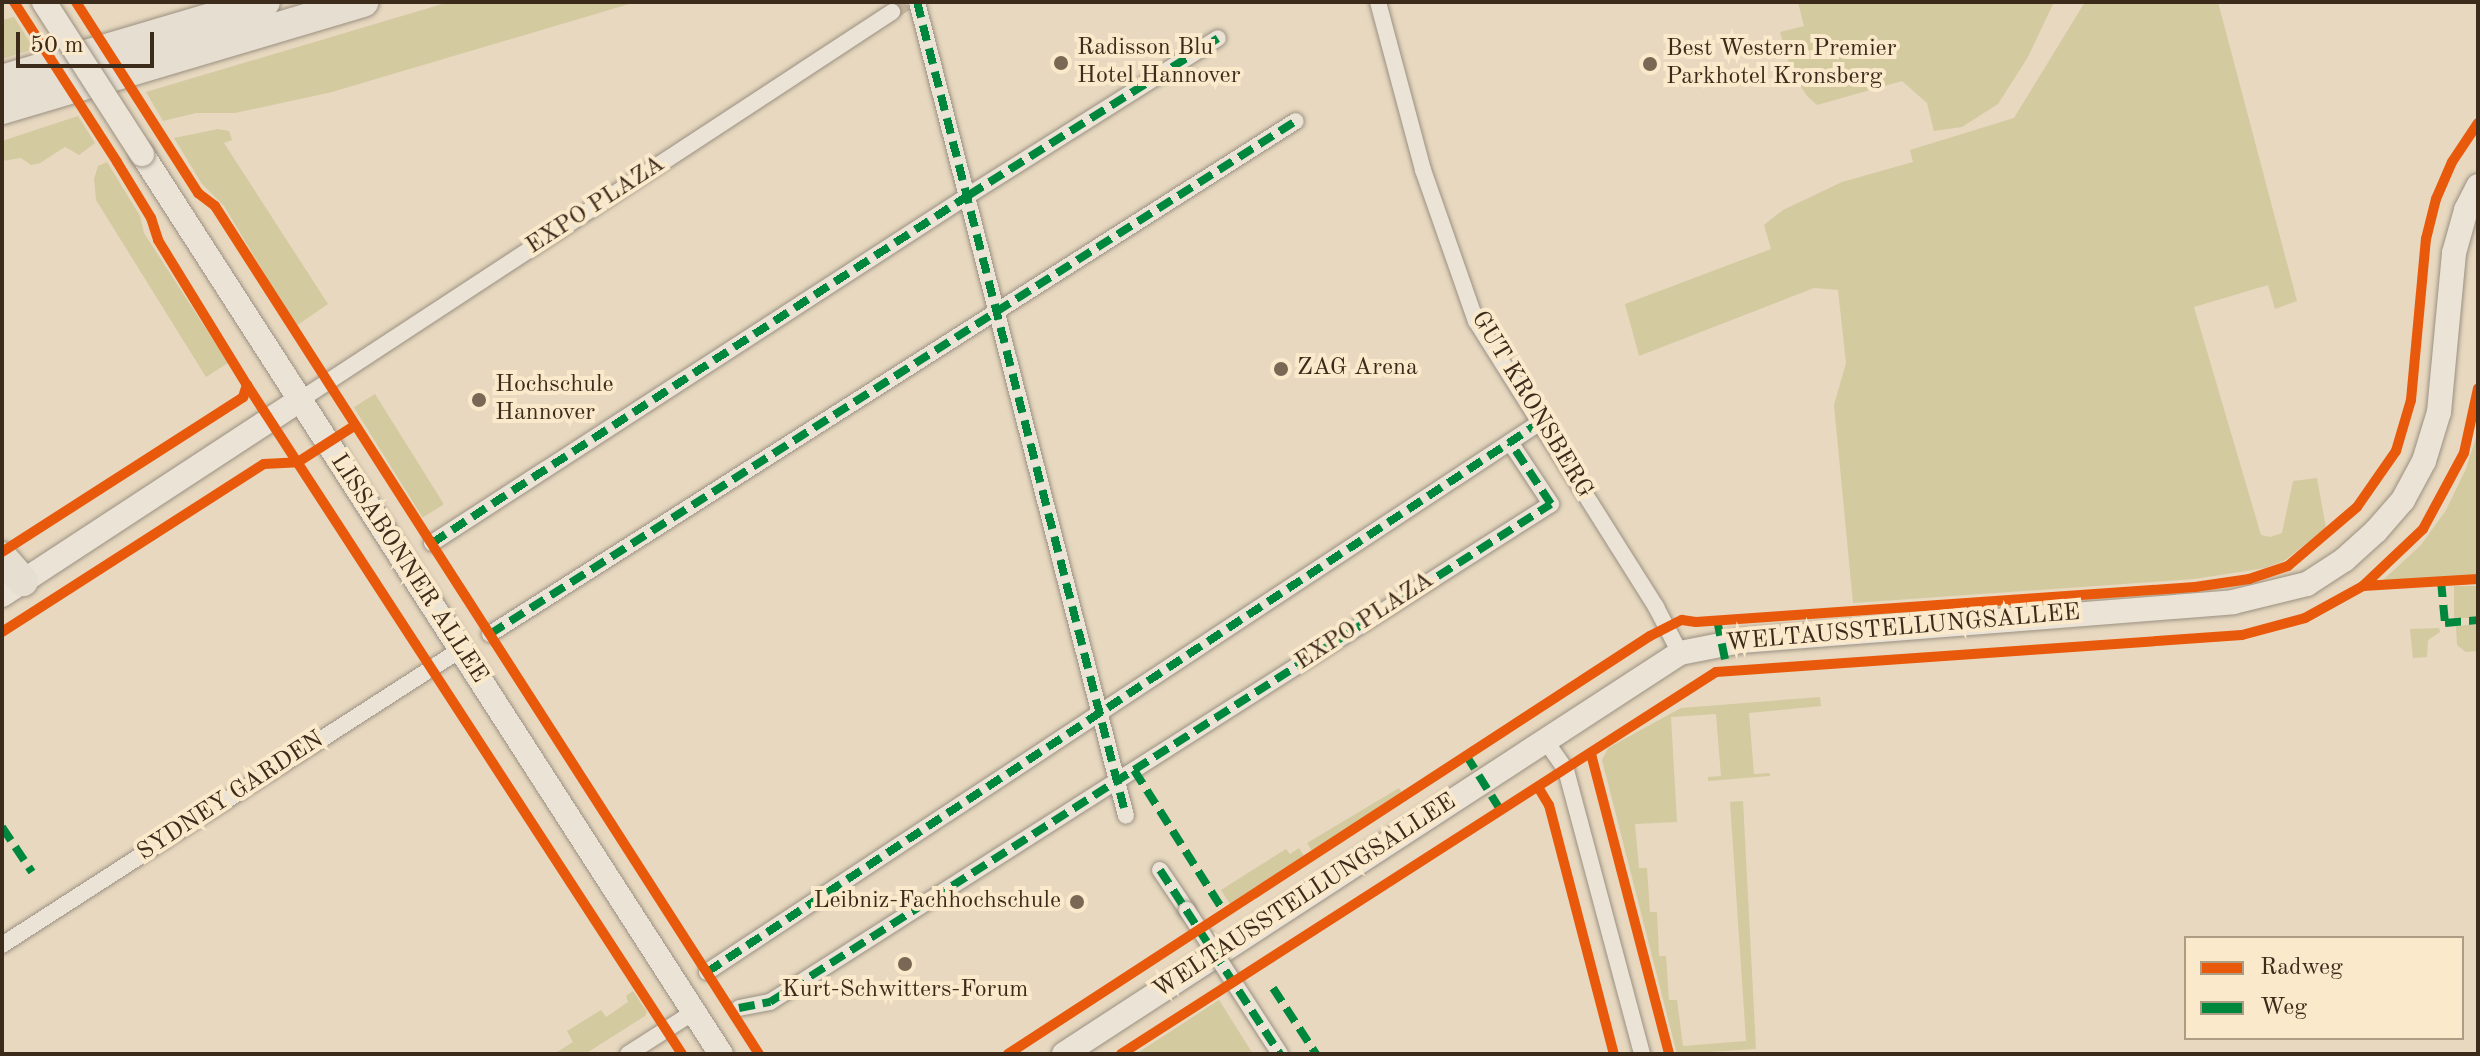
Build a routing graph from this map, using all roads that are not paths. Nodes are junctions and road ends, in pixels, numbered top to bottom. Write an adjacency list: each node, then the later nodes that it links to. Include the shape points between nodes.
1 (44, 2): 13 (main road, LISSABONNER ALLEE, bridge)
2 (265, 2): 8 (highway)
3 (363, 2): 8 (highway)
4 (917, 2): 11 (street)
5 (1378, 2): 14 (street, GUT KRONSBERG, via 1449,250 1476,321)
6 (892, 12): 13 (street, EXPO PLAZA)
7 (1218, 38): 11 (street)
8 (4, 102)
9 (1296, 121): 12 (street)
10 (2478, 186): 21 (main road, WELTAUSSTELLUNGSALLEE, via 2454,253 2439,412 2424,461 2403,500 2376,531 2307,584 2233,602 1741,641)
11 (969, 195): 12 (street); 16 (street)
12 (998, 311): 19 (street); 22 (street)
13 (300, 400): 18 (main road); 20 (main road, LISSABONNER ALLEE)
14 (1539, 423): 15 (street); 21 (street, GUT KRONSBERG)
15 (1510, 442): 22 (street); 24 (street, EXPO PLAZA, via 1551,504)
16 (432, 543)
17 (2, 557): 18 (highway)
18 (12, 588)
19 (490, 634)
20 (460, 650): 27 (street, SYDNEY GARDEN); 30 (main road, LISSABONNER ALLEE)
21 (1680, 653): 23 (main road, WELTAUSSTELLUNGSALLEE)
22 (1100, 712): 24 (street); 28 (street)
23 (1545, 740): 33 (main road, WELTAUSSTELLUNGSALLEE); 35 (street, via 1566,770)
24 (1118, 781): 25 (street); 29 (street, EXPO PLAZA, via 770,1002)
25 (1126, 816)
26 (1160, 870): 34 (street, bridge)
27 (2, 945)
28 (707, 972)
29 (739, 1008)
30 (694, 1012): 31 (street); 32 (main road, LISSABONNER ALLEE)
31 (628, 1054)
32 (721, 1054)
33 (1064, 1054)
34 (1280, 1054)
35 (1642, 1054)

